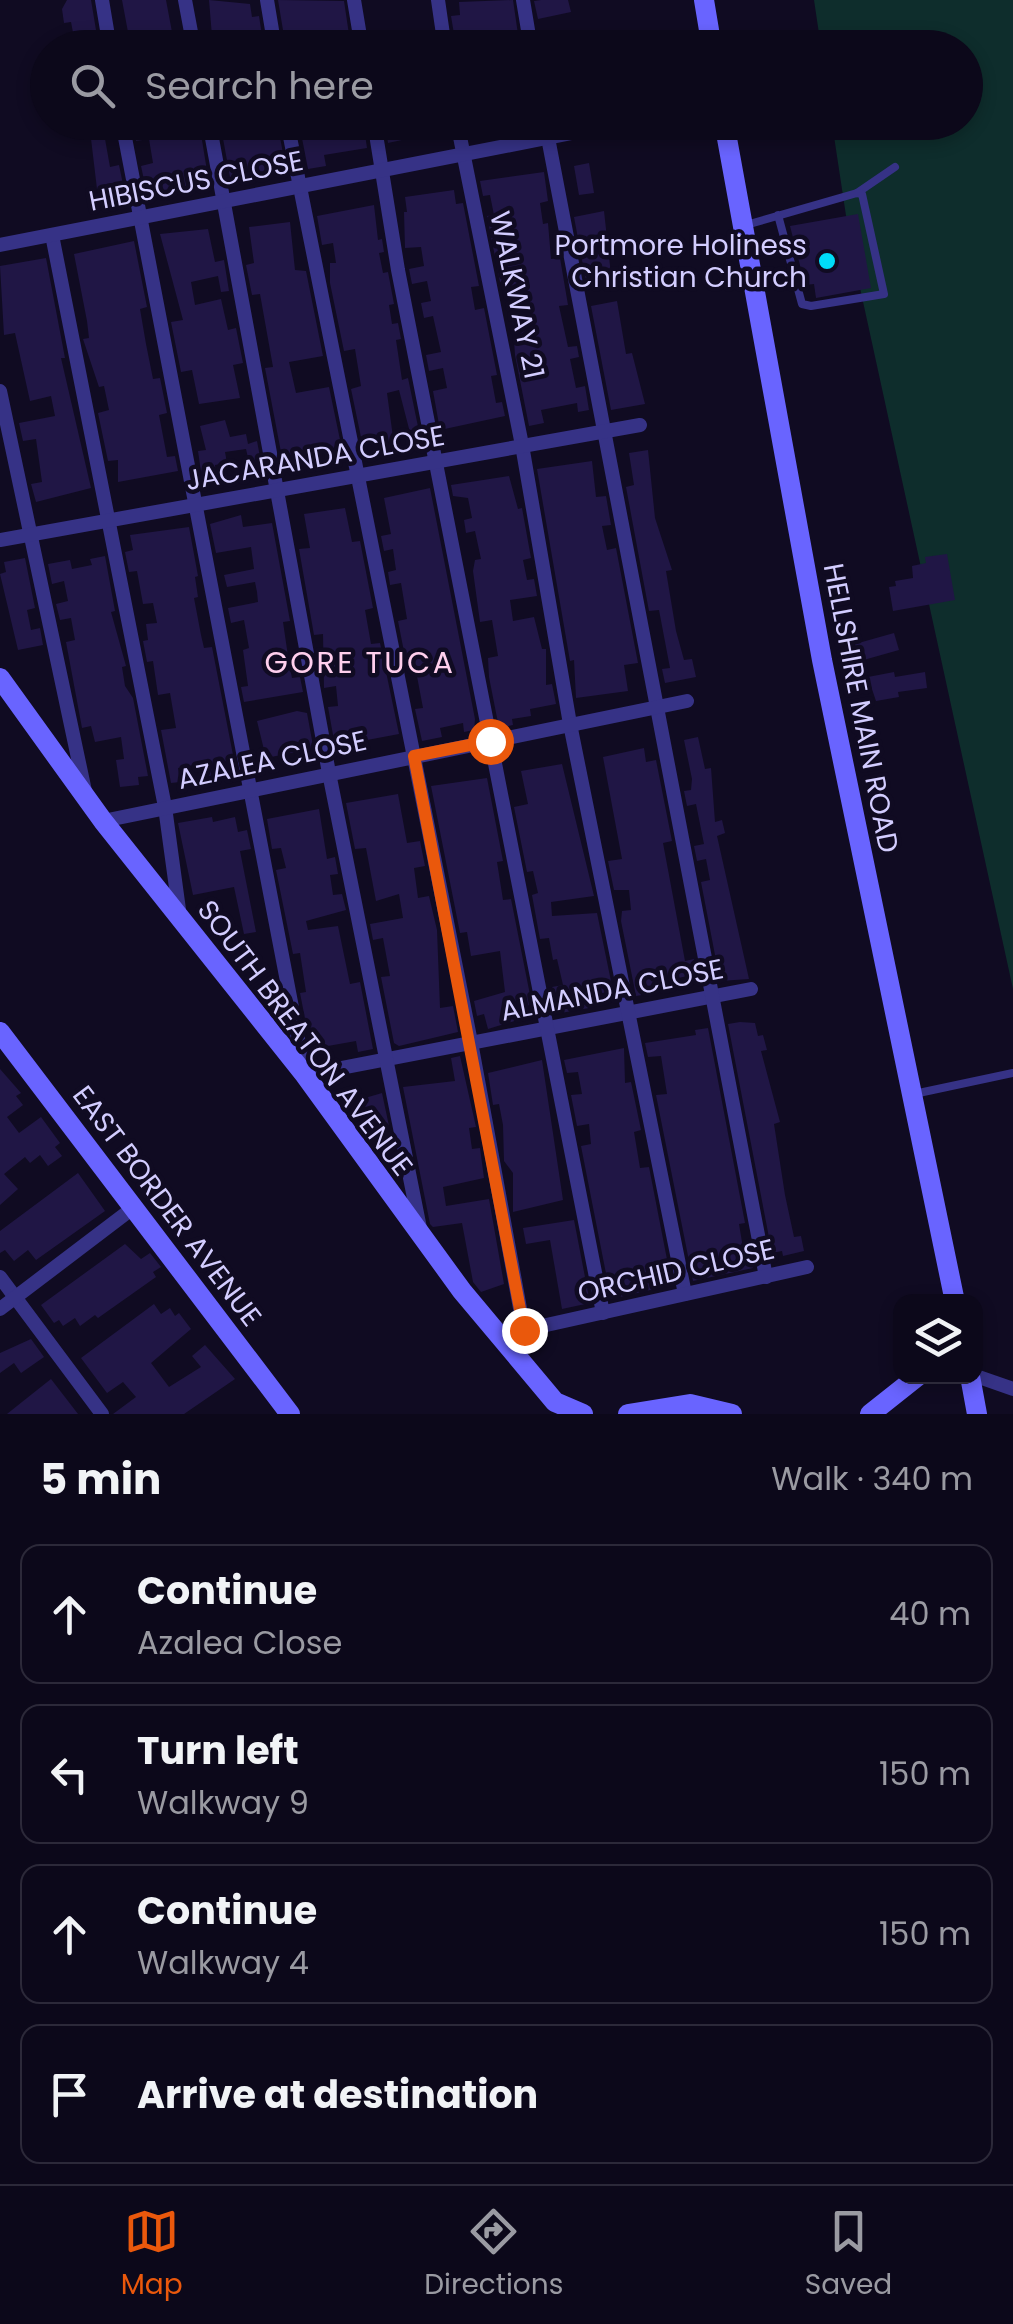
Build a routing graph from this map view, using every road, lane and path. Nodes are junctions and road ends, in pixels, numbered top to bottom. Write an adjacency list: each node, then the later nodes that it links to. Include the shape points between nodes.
1 (102, 0): 8 (street)
2 (185, 0): 9 (street)
3 (267, 0): 10 (street)
4 (354, 0): 11 (street)
5 (438, 0): 12 (street)
6 (522, 0): 13 (street)
7 (704, 0): 14 (street)
8 (107, 30)
9 (191, 30)
10 (272, 30)
11 (359, 30)
12 (442, 30)
13 (528, 30)
14 (709, 30)
15 (125, 140): 30 (street)
16 (212, 140): 28 (street)
17 (290, 140): 26 (street)
18 (377, 140): 25 (street)
19 (460, 140): 23 (street, WALKWAY 21)
20 (543, 140): 23 (street, HIBISCUS CLOSE)
21 (548, 140): 36 (street)
22 (727, 140): 31 (street, HELLSHIRE MAIN ROAD)
23 (462, 155): 25 (street, HIBISCUS CLOSE); 37 (street, WALKWAY 21)
24 (895, 167): 27 (lane)
25 (382, 171): 26 (street, HIBISCUS CLOSE); 38 (street)
26 (298, 187): 28 (street, HIBISCUS CLOSE); 39 (street)
27 (857, 193): 29 (lane); 29 (lane, via 865,197 880,297 802,304)
28 (224, 204): 30 (street, HIBISCUS CLOSE); 40 (street)
29 (778, 215): 31 (lane)
30 (138, 218): 32 (street, HIBISCUS CLOSE); 41 (street)
31 (742, 226): 66 (street, HELLSHIRE MAIN ROAD, via 822,660)
32 (52, 235): 33 (street, HIBISCUS CLOSE); 42 (street)
33 (0, 245)
34 (0, 391): 43 (street)
35 (640, 425): 36 (street, JACARANDA CLOSE)
36 (606, 432): 37 (street, JACARANDA CLOSE); 47 (street)
37 (522, 445): 38 (street, JACARANDA CLOSE); 48 (street, WALKWAY 21)
38 (438, 461): 39 (street, JACARANDA CLOSE); 49 (street)
39 (356, 476): 40 (street, JACARANDA CLOSE); 50 (street)
40 (278, 492): 41 (street, JACARANDA CLOSE); 51 (street)
41 (196, 505): 42 (street, JACARANDA CLOSE); 52 (street)
42 (109, 520): 43 (street, JACARANDA CLOSE); 54 (street)
43 (30, 535): 44 (street, JACARANDA CLOSE); 53 (street)
44 (0, 540)
45 (0, 678): 53 (street, SOUTH BREATON AVENUE)
46 (687, 702): 47 (street, AZALEA CLOSE)
47 (655, 709): 48 (street, AZALEA CLOSE); 58 (street)
48 (570, 724): 49 (street, AZALEA CLOSE); 59 (street, WALKWAY 21)
49 (490, 741): 50 (street, AZALEA CLOSE); 60 (street)
50 (414, 756): 51 (street, AZALEA CLOSE); 62 (street)
51 (330, 773): 52 (street, AZALEA CLOSE); 63 (street)
52 (250, 789): 54 (street, AZALEA CLOSE); 65 (street)
53 (86, 793): 55 (street, SOUTH BREATON AVENUE)
54 (165, 807): 55 (street, AZALEA CLOSE); 56 (street)
55 (104, 821): 56 (street, SOUTH BREATON AVENUE)
56 (181, 920): 65 (street, SOUTH BREATON AVENUE)
57 (752, 989): 58 (street, ALMANDA CLOSE)
58 (710, 997): 59 (street, ALMANDA CLOSE); 70 (street)
59 (630, 1012): 60 (street, ALMANDA CLOSE); 72 (street, WALKWAY 21)
60 (547, 1028): 62 (street, ALMANDA CLOSE); 76 (street)
61 (0, 1032): 67 (street, EAST BORDER AVENUE)
62 (471, 1042): 63 (street, ALMANDA CLOSE); 77 (street)
63 (386, 1058): 65 (street, ALMANDA CLOSE); 68 (street)
64 (1013, 1073): 66 (lane)
65 (306, 1075): 68 (street, SOUTH BREATON AVENUE)
66 (914, 1094): 73 (street, HELLSHIRE MAIN ROAD)
67 (133, 1208): 74 (street); 84 (street, EAST BORDER AVENUE)
68 (422, 1239): 78 (street, SOUTH BREATON AVENUE)
69 (807, 1267): 70 (street, ORCHID CLOSE)
70 (766, 1276): 72 (street, ORCHID CLOSE)
71 (0, 1278): 74 (street)
72 (686, 1294): 76 (street, ORCHID CLOSE)
73 (953, 1294)
74 (15, 1298): 75 (street); 83 (street)
75 (0, 1310)
76 (603, 1313): 77 (street, ORCHID CLOSE)
77 (524, 1330): 78 (street, ORCHID CLOSE)
78 (496, 1331): 85 (street, SOUTH BREATON AVENUE, via 555,1402)
79 (983, 1379): 82 (street)
80 (908, 1384): 88 (street)
81 (973, 1384): 89 (street)
82 (1013, 1389)
83 (102, 1414)
84 (290, 1414)
85 (582, 1414)
86 (628, 1414): 87 (street, via 690,1404)
87 (732, 1414)
88 (870, 1414)
89 (977, 1414)

